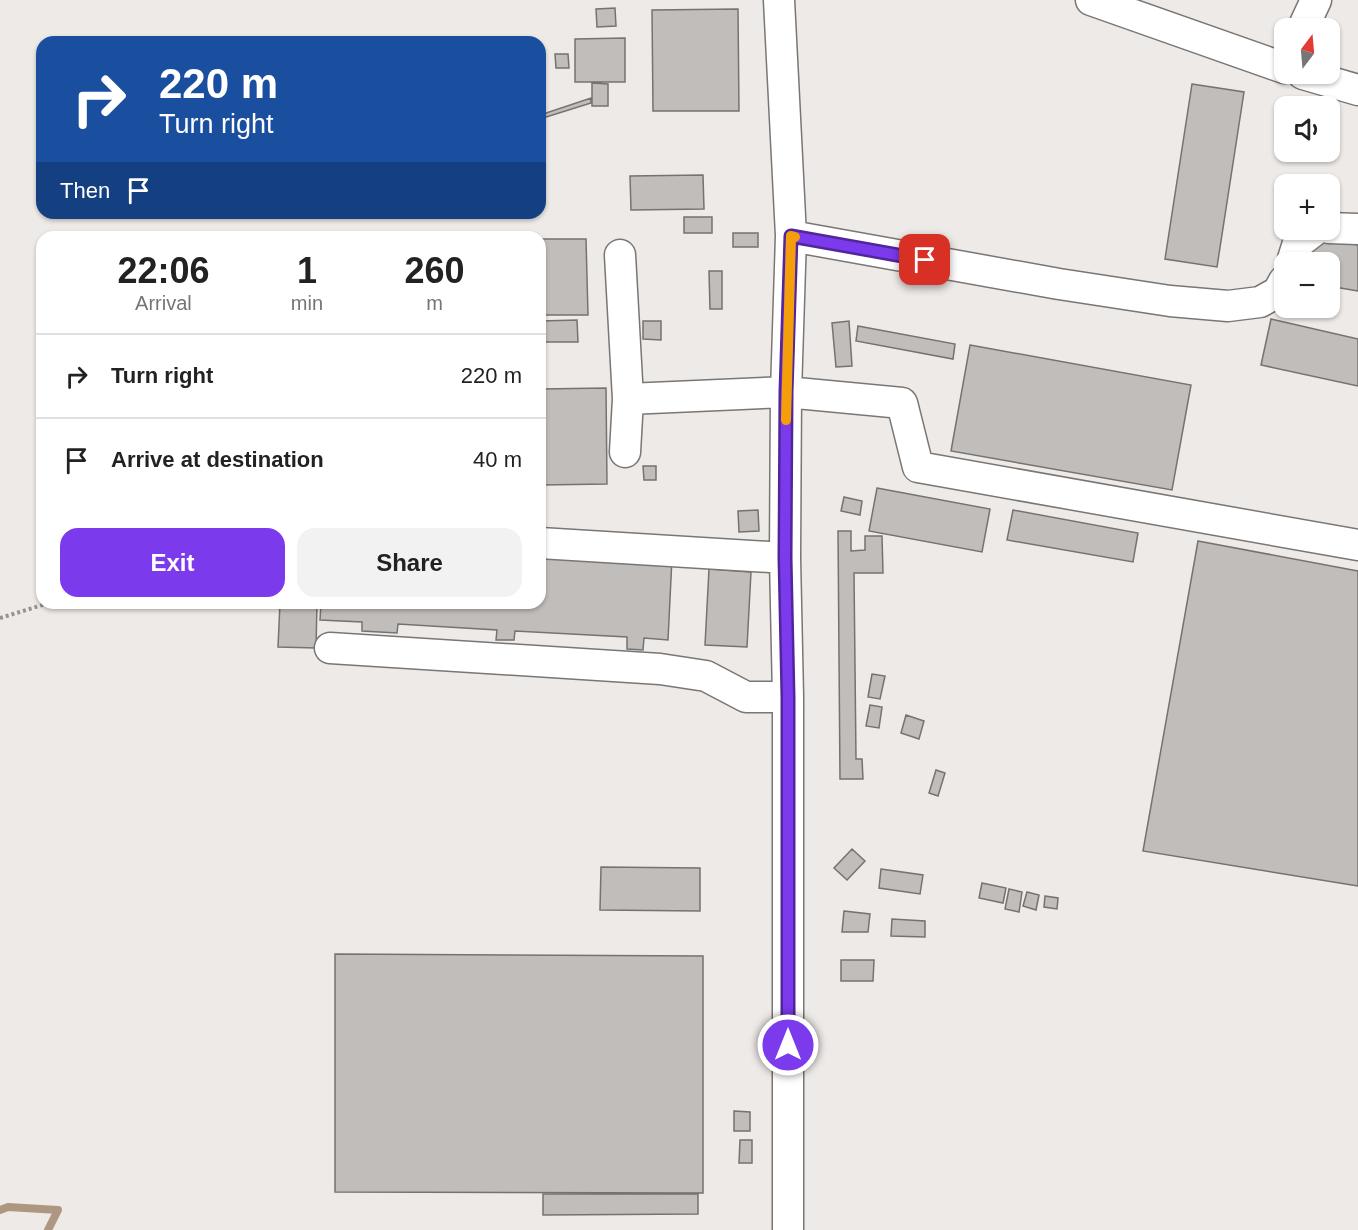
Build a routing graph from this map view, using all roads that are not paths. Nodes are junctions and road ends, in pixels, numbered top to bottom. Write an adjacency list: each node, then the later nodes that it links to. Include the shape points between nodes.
1 (779, 0): 12 (street)
2 (1091, 0): 6 (street)
3 (1316, 0): 4 (street)
4 (1308, 18)
5 (1274, 50): 6 (street)
6 (1242, 54): 7 (street)
7 (1274, 65)
8 (1337, 84): 9 (street)
9 (1358, 90)
10 (1340, 228): 11 (street)
11 (1358, 229)
12 (791, 236): 14 (street, via 1170,300 1228,306 1260,302); 15 (street)
13 (620, 255): 16 (street)
14 (1274, 294)
15 (786, 392): 16 (street); 19 (street, via 902,403 918,467); 20 (street)
16 (628, 399): 17 (street)
17 (625, 452)
18 (546, 543): 20 (street)
19 (1358, 545)
20 (785, 558): 22 (street)
21 (330, 648): 22 (street, via 660,669 706,676 746,697)
22 (788, 697): 23 (street)
23 (788, 1230)

